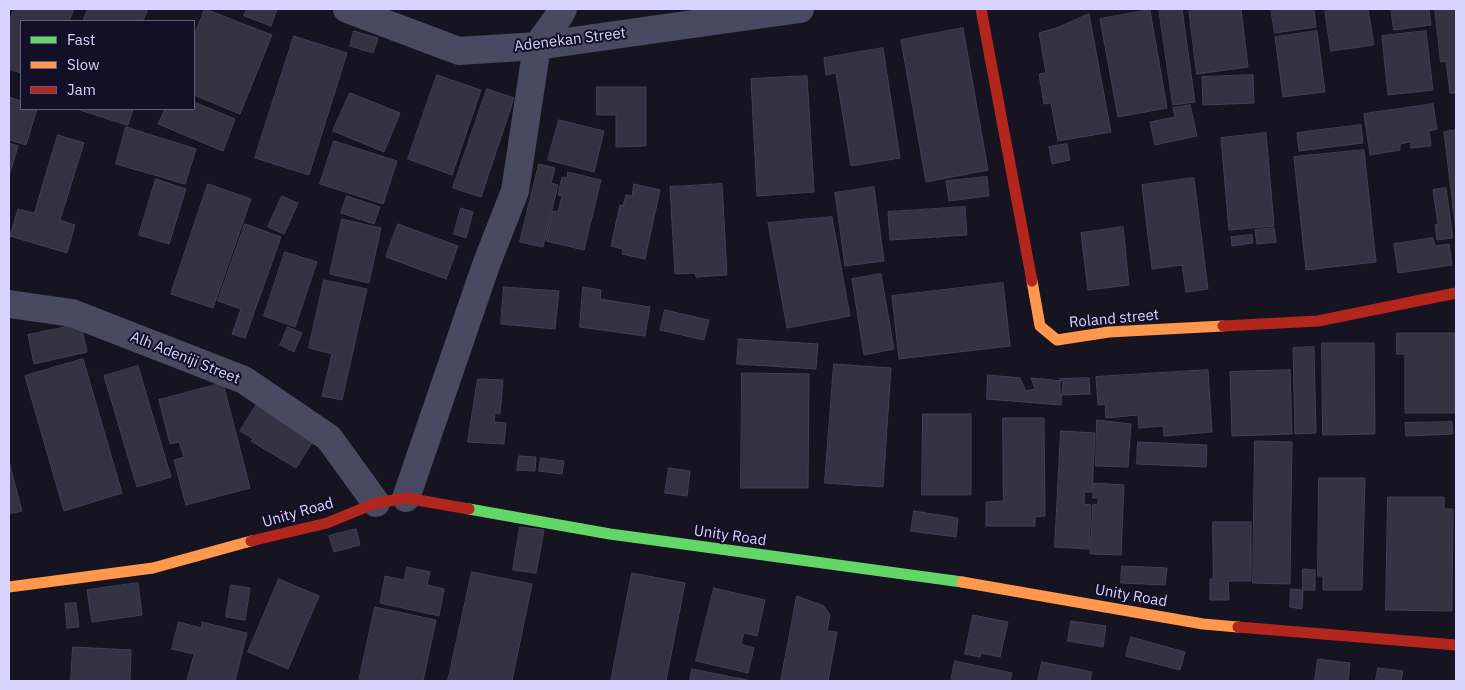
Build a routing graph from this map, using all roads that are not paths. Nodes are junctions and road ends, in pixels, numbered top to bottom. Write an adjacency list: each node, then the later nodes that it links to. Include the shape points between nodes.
1 (347, 9): 5 (street, Adenekan Street, via 459,51)
2 (562, 9): 5 (street)
3 (800, 9): 5 (street, Adenekan Street)
4 (980, 9): 6 (street, Roland street, via 1040,326 1057,340 1109,332 1318,321)
5 (537, 46): 8 (street, via 515,191 486,265)
6 (1456, 293)
7 (9, 304): 9 (street, Alh Adeniji Street, via 72,313 244,380 329,438)
8 (406, 498): 9 (street, Unity Road); 11 (street, Unity Road, via 610,534 989,586 1203,624)
9 (376, 503): 10 (street, Unity Road, via 327,523 153,568)
10 (9, 587)
11 (1456, 644)

